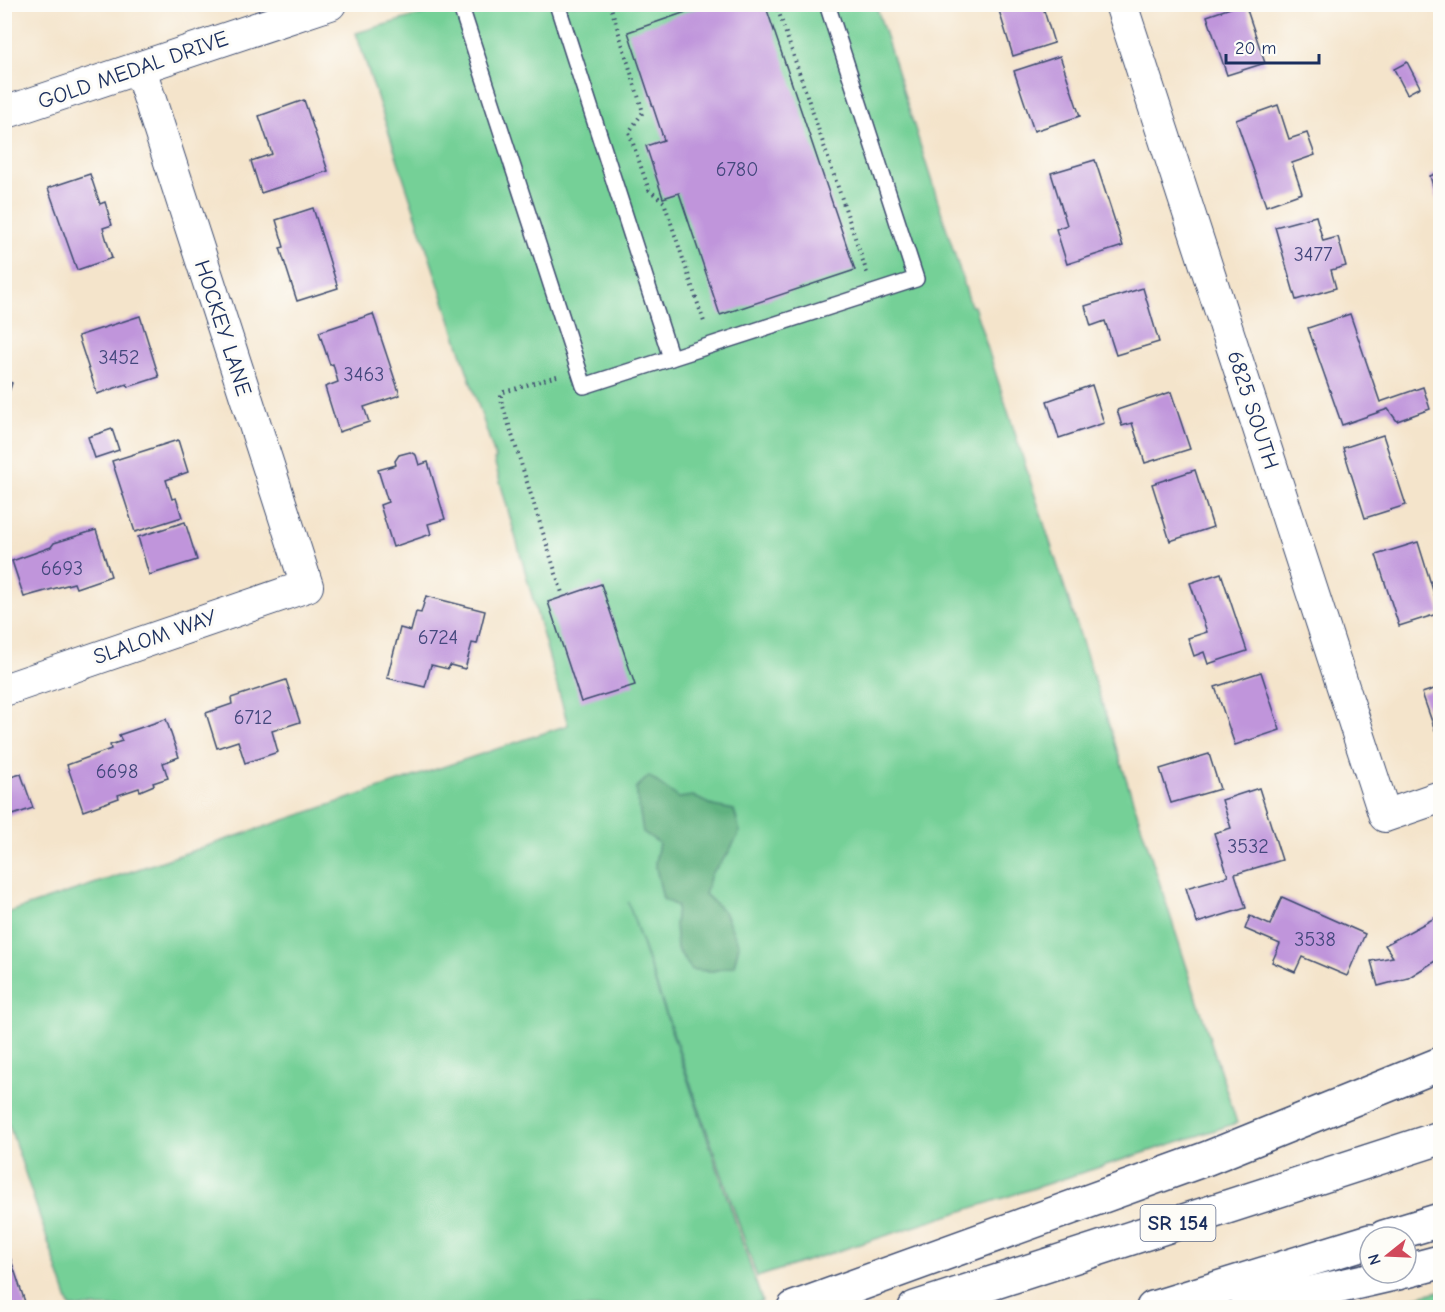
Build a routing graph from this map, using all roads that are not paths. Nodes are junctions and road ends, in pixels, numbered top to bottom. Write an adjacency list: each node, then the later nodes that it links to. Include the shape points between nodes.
1 (330, 4): 6 (street, GOLD MEDAL DRIVE)
2 (460, 4): 8 (lane, via 584,386)
3 (557, 4): 8 (lane)
4 (827, 4): 8 (lane, via 916,279)
5 (1121, 4): 11 (street, 6825 SOUTH, via 1385,816)
6 (140, 69): 7 (street, GOLD MEDAL DRIVE); 9 (street, HOCKEY LANE)
7 (4, 113)
8 (671, 358)
9 (307, 586): 10 (street, SLALOM WAY)
10 (4, 690)
11 (1440, 797)
12 (1440, 1064): 20 (highway, via 1208,1158)
13 (1440, 1138): 21 (highway, SR 154)
14 (1440, 1220): 15 (highway)
15 (1418, 1227)
16 (1358, 1245): 22 (highway)
17 (1440, 1262): 18 (highway)
18 (1418, 1268)
19 (1358, 1282): 23 (highway)
20 (794, 1308)
21 (915, 1308)
22 (1153, 1308)
23 (1246, 1308)

